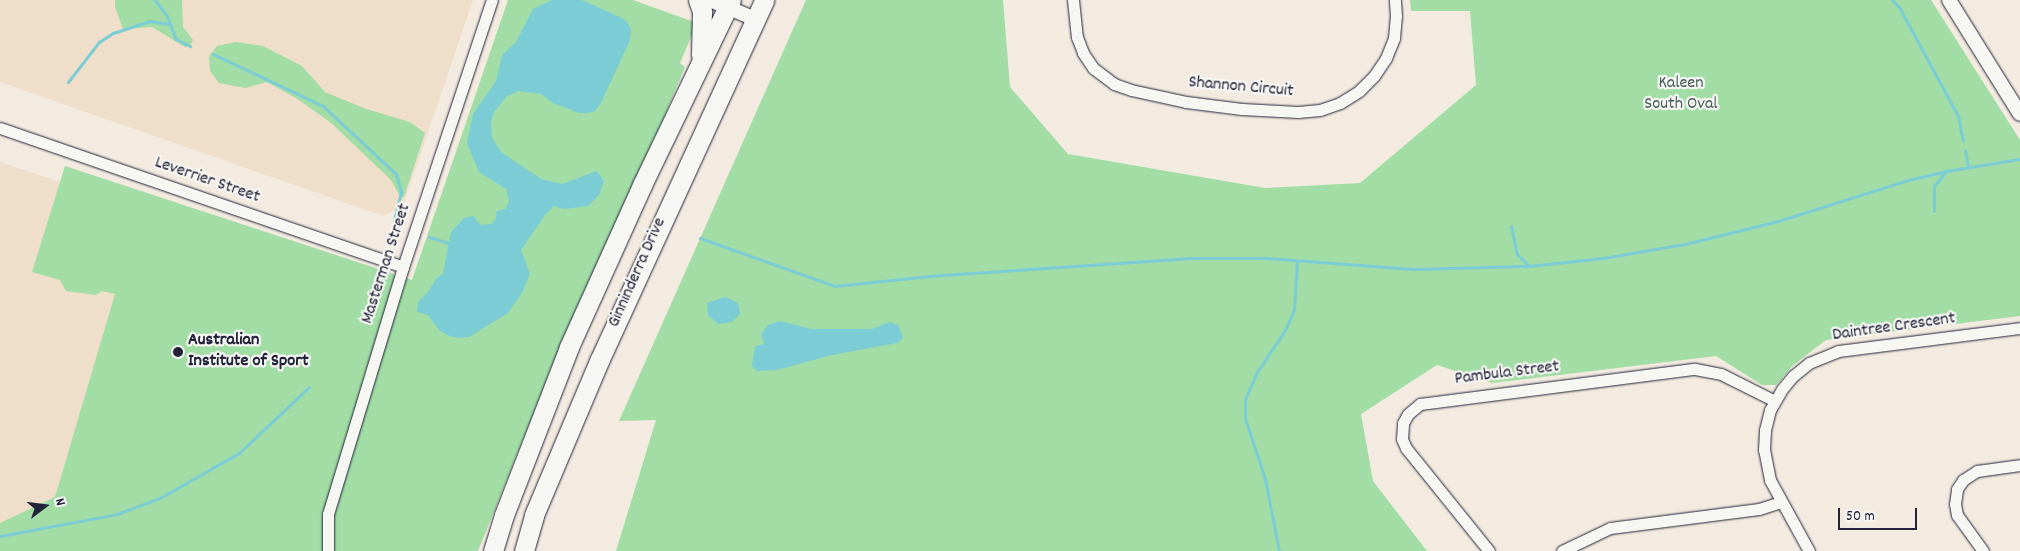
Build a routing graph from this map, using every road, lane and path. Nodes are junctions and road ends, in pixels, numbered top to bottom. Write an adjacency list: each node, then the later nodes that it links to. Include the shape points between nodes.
1 (492, 0): 12 (street, Masterman Street)
2 (698, 0): 9 (main road, via 702,11)
3 (710, 0): 7 (street)
4 (1073, 0): 5 (street, Shannon Circuit, via 1077,37 1083,53 1100,74 1114,84 1186,102 1298,112 1320,110 1340,103 1374,76 1394,38)
5 (1395, 0)
6 (1949, 0): 10 (street)
7 (729, 3): 8 (street); 9 (main road, Ginninderra Drive)
8 (758, 6): 19 (main road, Ginninderra Drive, via 600,359 534,515)
9 (701, 62): 18 (main road, Ginninderra Drive, via 569,347)
10 (2020, 114)
11 (0, 128): 12 (street, Leverrier Street)
12 (403, 267): 17 (street, Masterman Street, via 328,514)
13 (2020, 328): 14 (street, Daintree Crescent, via 1838,351 1801,369)
14 (1775, 401): 16 (street, Daintree Crescent, via 1765,430 1764,450 1767,470); 20 (street, Pambula Street, via 1721,374 1696,369 1420,404 1403,423 1402,439 1406,448)
15 (2020, 466): 23 (street, via 1977,471 1963,480 1957,489 1958,515)
16 (1780, 502): 21 (street, via 1759,509 1610,528); 22 (street, Daintree Crescent)
17 (330, 548)
18 (493, 551)
19 (524, 551)
20 (1489, 551)
21 (1562, 551)
22 (1809, 551)
23 (1983, 551)

